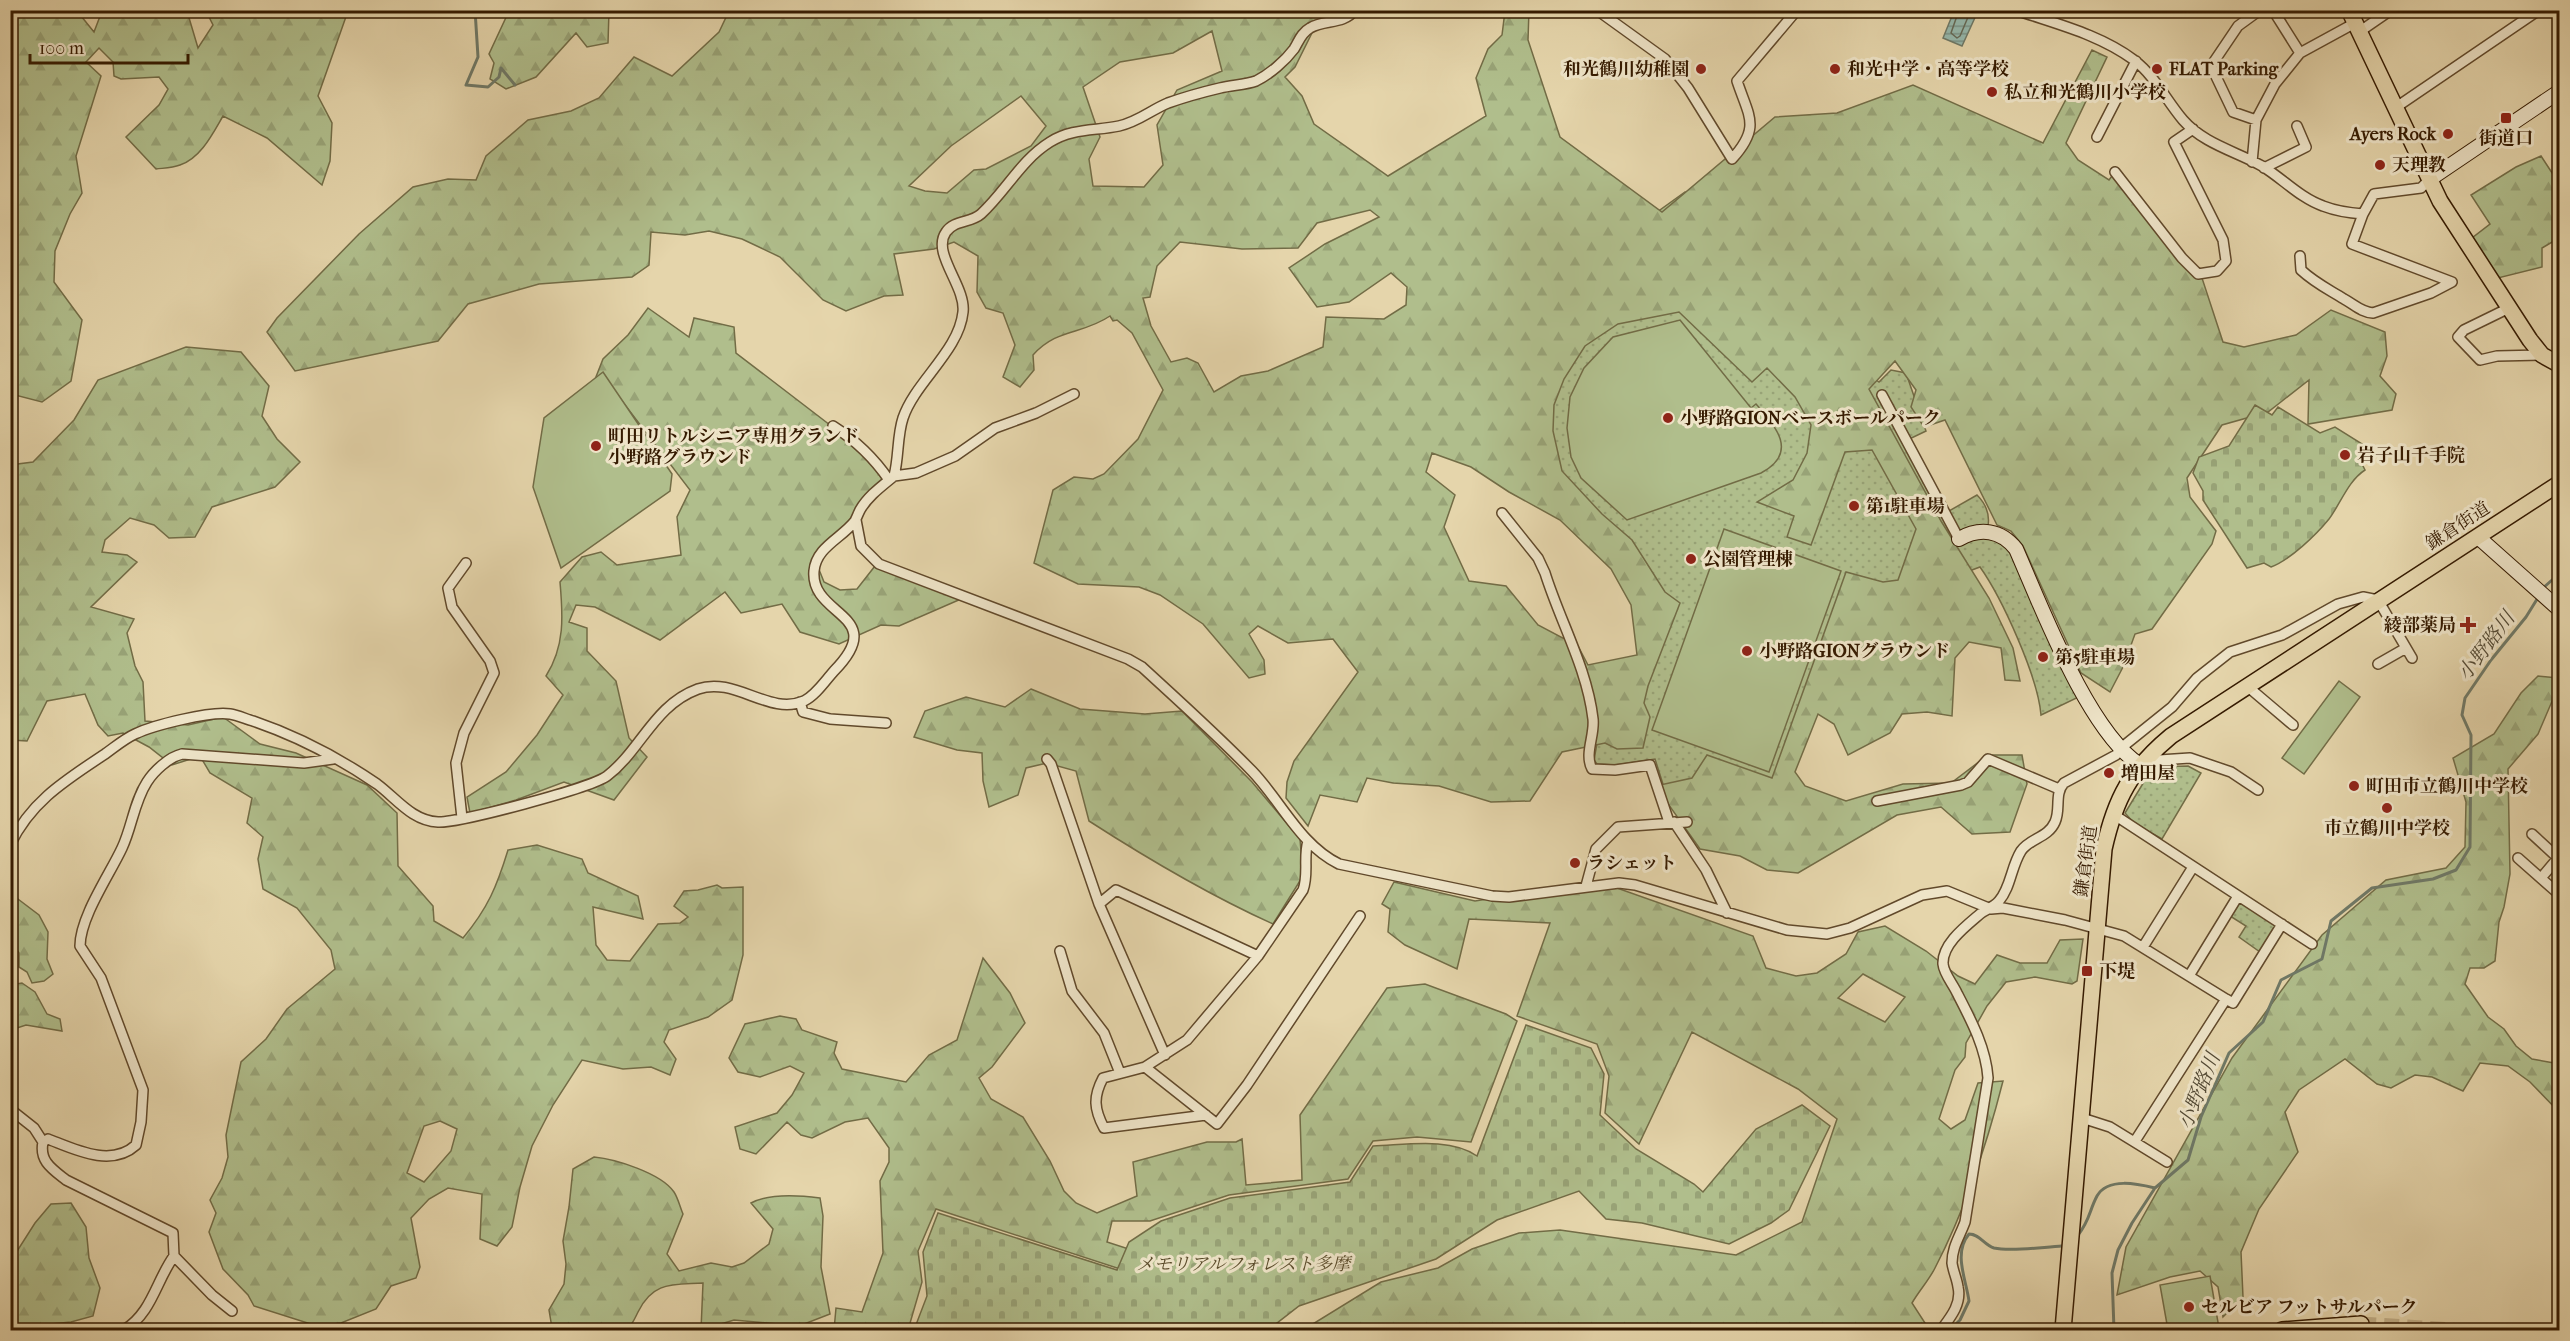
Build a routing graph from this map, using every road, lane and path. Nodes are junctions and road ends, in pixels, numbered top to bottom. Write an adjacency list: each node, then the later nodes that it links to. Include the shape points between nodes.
1 (1355, 10): 30 (street, via 1349,17 1310,27 1281,63 1254,81 1167,104 1128,124 1078,130 1050,141 1020,167 982,213 944,233 942,246 962,294 961,322 903,417)
2 (1597, 10): 3 (street, via 1665,59 1732,159 1749,137 1751,123 1737,81)
3 (1797, 10)
4 (2016, 10): 11 (street, via 2112,45)
5 (2260, 10): 14 (street, via 2238,26 2211,66 2233,112)
6 (2273, 10): 10 (street)
7 (2391, 10): 9 (street)
8 (2538, 10): 13 (street)
9 (2354, 22): 10 (street); 13 (main road)
10 (2300, 53): 14 (street, via 2275,84)
11 (2136, 62): 16 (street); 17 (street)
12 (2559, 91): 21 (street)
13 (2395, 108): 21 (main road)
14 (2256, 120): 18 (street)
15 (2297, 126): 19 (street, via 2306,147)
16 (2193, 129): 18 (street); 20 (street, via 2174,142 2223,240 2226,261 2217,271 2198,274)
17 (2097, 137)
18 (2252, 162): 19 (street)
19 (2264, 168): 22 (street, via 2321,206)
20 (2115, 172)
21 (2430, 179): 22 (street, via 2421,188 2373,195); 24 (main road)
22 (2363, 214): 23 (street, via 2352,244 2452,282 2373,314 2316,284 2301,270)
23 (2300, 256)
24 (2509, 308): 25 (main road); 25 (street, via 2464,330 2458,337 2480,360)
25 (2542, 355): 26 (main road)
26 (2559, 365)
27 (1074, 394): 30 (street, via 995,428 946,460 916,473)
28 (1882, 395): 35 (street)
29 (833, 426): 30 (street, via 849,436)
30 (891, 478): 33 (street, via 869,497)
31 (2559, 483): 34 (main road, 鎌倉街道)
32 (1502, 513): 55 (street, via 1542,565 1587,687 1594,721 1589,763 1592,769 1650,765)
33 (856, 520): 43 (street, via 820,554 813,576 818,591 852,628 853,647 812,695); 58 (street, via 861,546 879,564 1128,658 1142,667 1254,773)
34 (2478, 537): 37 (main road, 鎌倉街道); 38 (street)
35 (1959, 539): 46 (street, via 1986,531 2005,537 2016,549 2081,692)
36 (466, 563): 54 (street, via 448,588 452,607 490,661 494,673 464,733 456,763)
37 (2378, 600): 39 (street); 42 (main road, 鎌倉街道); 46 (street, via 2363,597 2338,604 2282,634 2230,652)
38 (2559, 610)
39 (2406, 648): 40 (street); 41 (street)
40 (2412, 658)
41 (2378, 664)
42 (2247, 686): 45 (street); 49 (main road, 鎌倉街道, via 2171,736)
43 (800, 702): 44 (street, via 803,712 830,719); 54 (street, via 776,703 722,686 698,690 651,723 632,750 604,778)
44 (886, 723)
45 (2293, 725)
46 (2120, 750): 49 (street); 50 (street)
47 (334, 759): 54 (street, via 424,819 438,822); 59 (street, via 276,729 229,714 152,728 125,739 53,789); 85 (street, via 304,763 182,754 168,760 149,779 123,847 80,939 80,946 101,978 143,1090 140,1133 130,1150 112,1156 87,1154 48,1139)
48 (1047, 759): 66 (street)
49 (2142, 763): 51 (street, via 2190,758 2231,772); 53 (main road, 鎌倉街道, via 2121,793)
50 (2059, 789): 52 (street, via 1988,759 1961,785); 67 (street, via 2056,820 2043,837 2023,849 2007,887)
51 (2258, 790)
52 (1877, 801)
53 (2113, 814): 61 (street); 71 (main road, 鎌倉街道, via 2104,849)
54 (462, 818)
55 (1672, 822): 56 (street); 63 (street, via 1618,827 1596,849); 68 (street, via 1706,870)
56 (1688, 822)
57 (2532, 834): 62 (street, via 2558,858)
58 (1308, 841): 63 (street, via 1339,864 1492,896 1526,896); 75 (street, via 1303,890)
59 (10, 845)
60 (2518, 858): 62 (street)
61 (2193, 867): 65 (street); 73 (street)
62 (2541, 878): 64 (street)
63 (1586, 886): 68 (street, via 1635,885)
64 (2559, 895)
65 (2238, 896): 70 (street); 76 (street)
66 (1099, 904): 75 (street, via 1116,890); 78 (street)
67 (1991, 909): 68 (street, via 1957,894 1933,892 1827,934 1787,930); 71 (street, via 2003,908); 91 (street, via 1982,912 1954,939 1943,961 1987,1060 1988,1078 1965,1222 1953,1253 1959,1295 1953,1315)
68 (1727, 913)
69 (1360, 916): 82 (street, via 1217,1124)
70 (2282, 924): 72 (street); 77 (street, via 2233,1003)
71 (2098, 928): 73 (street); 83 (main road, 鎌倉街道)
72 (2312, 944)
73 (2143, 947): 76 (street)
74 (1059, 951): 80 (street, via 1072,991 1104,1033)
75 (1258, 956): 78 (street, via 1187,1040)
76 (2189, 976): 77 (street)
77 (2226, 999): 84 (street)
78 (1165, 1055): 79 (street)
79 (1145, 1066): 80 (street); 82 (street)
80 (1120, 1072): 82 (street, via 1103,1078 1095,1093 1097,1116 1104,1128)
81 (10, 1108): 85 (street, via 34,1128)
82 (1206, 1115)
83 (2082, 1118): 84 (street); 92 (main road, 鎌倉街道)
84 (2135, 1141): 86 (street)
85 (43, 1142): 87 (street, via 44,1160 66,1180 173,1233)
86 (2167, 1162)
87 (174, 1256): 88 (street); 90 (street, via 144,1313)
88 (232, 1311)
89 (2361, 1324): 93 (main road)
90 (124, 1330)
91 (1941, 1330)
92 (2063, 1330)
93 (2282, 1330)

